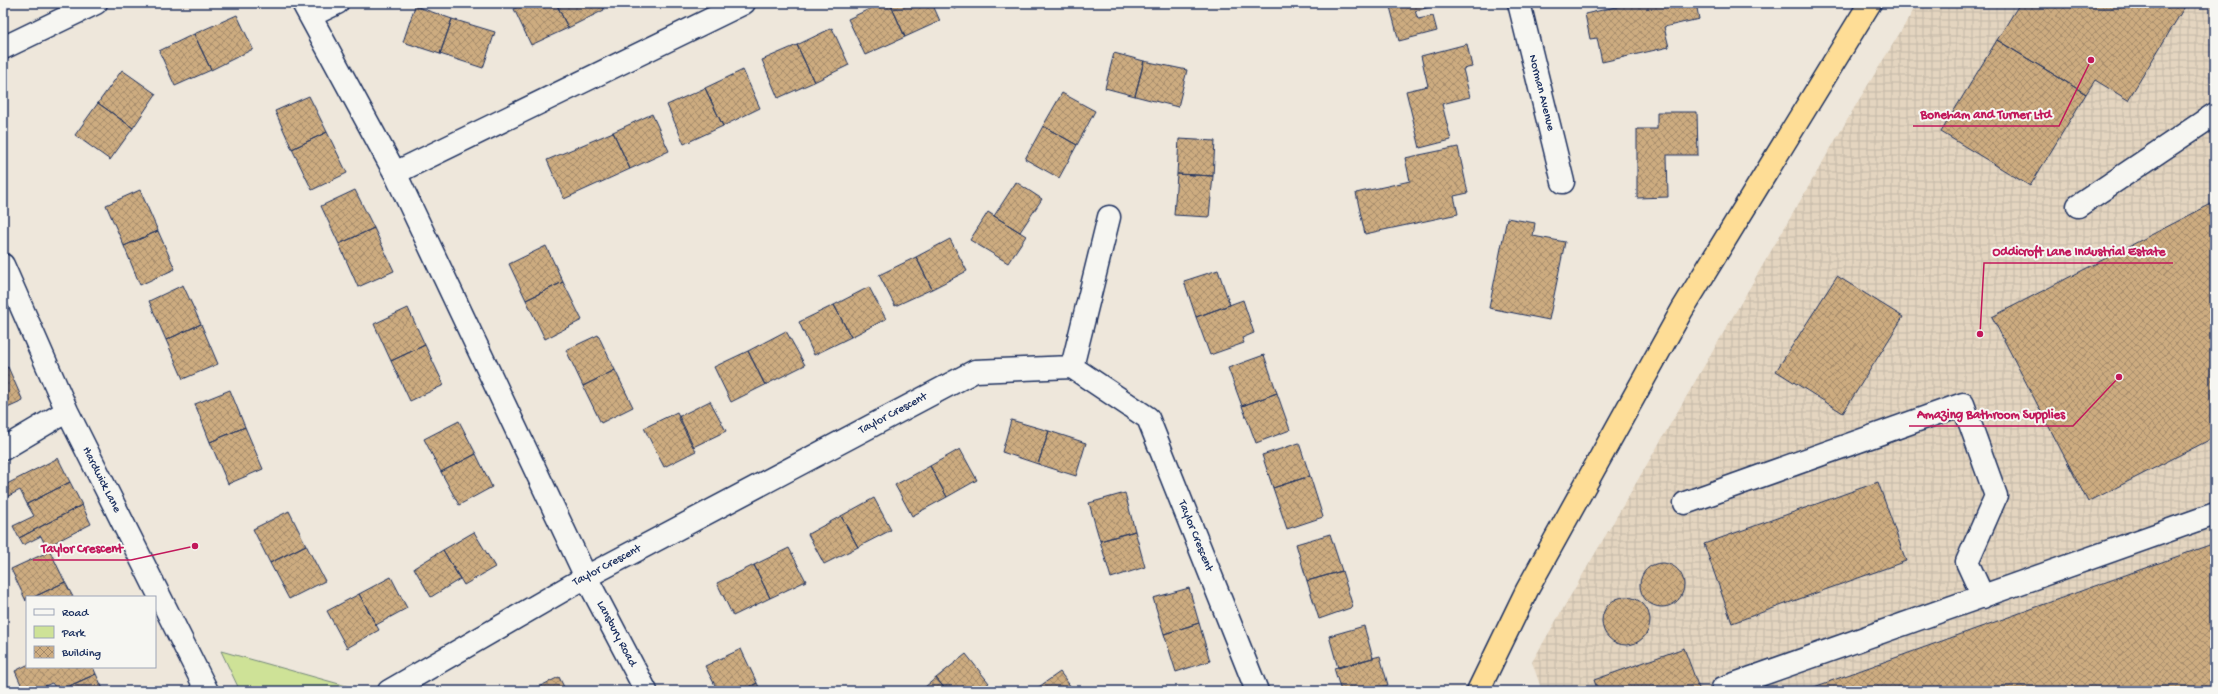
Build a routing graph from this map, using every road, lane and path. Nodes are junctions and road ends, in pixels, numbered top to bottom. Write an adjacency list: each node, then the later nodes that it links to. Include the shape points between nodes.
1 (96, 3): 7 (street)
2 (337, 3): 6 (street)
3 (744, 3): 9 (street)
4 (1519, 3): 10 (street, Norman Avenue)
5 (1870, 3): 26 (highway, via 1682,310 1527,590)
6 (307, 10): 9 (street, Lansbury Road)
7 (3, 48)
8 (2215, 114): 11 (street)
9 (395, 173): 19 (street, Lansbury Road)
10 (1563, 182)
11 (2078, 206)
12 (1109, 217): 14 (street)
13 (3, 265): 15 (street, Hardwick Lane)
14 (1072, 367): 19 (street, Taylor Crescent, via 975,371); 25 (street, Taylor Crescent, via 1148,418)
15 (67, 411): 16 (street); 22 (street, Hardwick Lane)
16 (3, 449)
17 (1685, 503): 20 (street, via 1963,404 1996,496 1967,562)
18 (2215, 514): 20 (street)
19 (586, 576): 23 (street, Taylor Crescent); 24 (street, Lansbury Road)
20 (1983, 597): 21 (street)
21 (1723, 688)
22 (207, 691)
23 (389, 691)
24 (646, 691)
25 (1257, 691)
26 (1478, 691)

